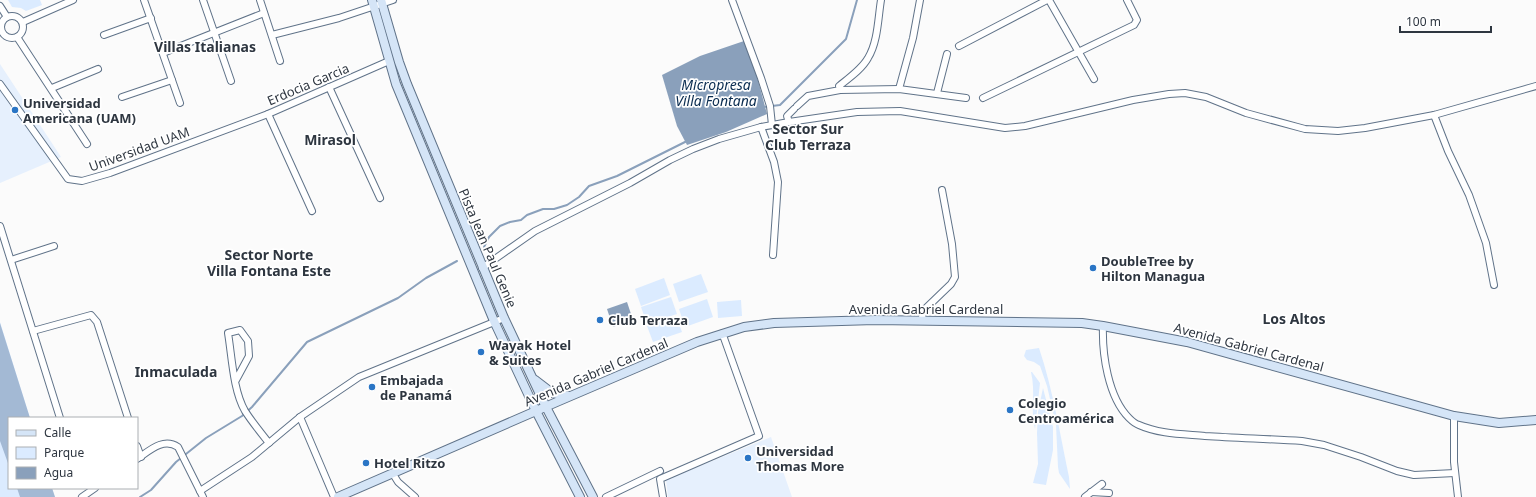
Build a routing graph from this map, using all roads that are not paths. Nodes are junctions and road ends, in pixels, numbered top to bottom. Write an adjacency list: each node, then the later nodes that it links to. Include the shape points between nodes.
1 (73, 0): 16 (street)
2 (144, 0): 15 (street)
3 (202, 0): 17 (street)
4 (260, 0): 13 (street)
5 (393, 0): 11 (street)
6 (732, 0): 46 (street, via 770,106)
7 (880, 0): 36 (street, via 874,43 869,57 839,86)
8 (920, 0): 35 (street, via 914,38)
9 (1048, 0): 21 (street); 22 (street)
10 (1127, 0): 22 (street, via 1136,16 1134,25)
11 (377, 3): 19 (street); 26 (street, Pista Jean Paul Genie); 57 (street, Pista Jean Paul Genie)
12 (0, 6): 14 (street)
13 (264, 13): 17 (street); 19 (street)
14 (7, 17): 16 (street, via 14,16); 20 (street, via 2,23 4,34 10,38)
15 (151, 18): 18 (street); 23 (street)
16 (23, 22): 20 (street, via 22,33)
17 (214, 33): 23 (street); 30 (street)
18 (104, 35)
19 (272, 35): 25 (street)
20 (18, 37): 34 (street)
21 (959, 46)
22 (1080, 52): 28 (street); 40 (street)
23 (163, 53): 29 (street)
24 (947, 54): 37 (street)
25 (280, 61)
26 (389, 61): 33 (street, Erdocia Garcia); 52 (street, Pista Jean Paul Genie, via 396,84)
27 (98, 70): 34 (street)
28 (1094, 79)
29 (172, 80): 38 (street); 41 (street)
30 (231, 82)
31 (0, 84): 45 (street, Universidad UAM, via 68,179 82,181 110,173)
32 (1536, 86): 43 (street)
33 (330, 87): 42 (street, Erdocia Garcia); 50 (street)
34 (52, 88): 48 (street)
35 (899, 89): 36 (street); 37 (street)
36 (840, 90): 44 (street, via 808,96 787,116)
37 (937, 93): 39 (street)
38 (122, 97)
39 (966, 98)
40 (984, 98)
41 (180, 102)
42 (268, 114): 45 (street, Erdocia Garcia); 51 (street)
43 (1434, 114): 44 (street, via 1365,128 1338,131 1305,129 1246,113 1206,97 1185,93 1133,100 1005,128 900,111 857,112); 58 (street, via 1469,195 1483,236)
44 (789, 122): 46 (street)
45 (235, 125)
46 (772, 125): 47 (street)
47 (761, 127): 55 (street, via 774,162 778,182); 57 (street, via 719,139 670,160 535,231)
48 (87, 144)
49 (942, 190): 62 (street, via 955,277 952,284 924,310)
50 (380, 198)
51 (312, 211)
52 (453, 221): 57 (street, via 475,265); 59 (street, Pista Jean Paul Genie)
53 (0, 226): 56 (street)
54 (54, 246): 56 (street)
55 (773, 255)
56 (11, 260): 64 (street)
57 (482, 268): 59 (street); 60 (street, Pista Jean Paul Genie)
58 (1494, 286)
59 (481, 290): 61 (street, Pista Jean Paul Genie)
60 (504, 318): 61 (street); 66 (street, Pista Jean Paul Genie)
61 (494, 321): 70 (street, Pista Jean Paul Genie); 74 (street, via 359,377)
62 (921, 321): 63 (street, Avenida Gabriel Cardenal, via 1082,323); 65 (street, Avenida Gabriel Cardenal, via 774,323 744,327)
63 (1103, 326): 71 (street, Avenida Gabriel Cardenal, via 1187,342); 79 (street, via 1106,366 1114,392 1120,406 1138,425 1170,433 1302,441 1331,447 1414,475)
64 (33, 331): 72 (street); 73 (street, via 91,315 97,322)
65 (721, 334): 68 (street, Avenida Gabriel Cardenal); 94 (street, via 759,436 660,479)
66 (532, 376): 68 (street, via 552,393); 69 (street, Pista Jean Paul Genie)
67 (236, 380): 67 (street, via 228,333 240,330 248,340 248,356); 76 (street, via 245,410)
68 (570, 396): 69 (street, Avenida Gabriel Cardenal)
69 (546, 407): 70 (street, Avenida Gabriel Cardenal); 92 (street, Pista Jean Paul Genie)
70 (536, 411): 80 (street, Avenida Gabriel Cardenal); 91 (street, Pista Jean Paul Genie)
71 (1454, 416): 75 (street, Avenida Gabriel Cardenal, via 1499,423); 79 (street)
72 (60, 417)
73 (128, 417)
74 (300, 417): 76 (street); 88 (street)
75 (1536, 420)
76 (269, 443): 83 (street)
77 (139, 458): 83 (street, via 161,444 172,443 178,447)
78 (660, 472): 93 (street)
79 (1455, 473): 96 (street)
80 (392, 474): 89 (street, Avenida Gabriel Cardenal); 90 (street)
81 (1102, 484): 84 (street)
82 (94, 489): 86 (street)
83 (200, 491): 87 (street)
84 (1091, 492): 85 (street); 95 (street)
85 (1109, 493)
86 (83, 496)
87 (203, 497)
88 (334, 497)
89 (338, 497)
90 (415, 497)
91 (580, 497)
92 (593, 497)
93 (606, 497)
94 (663, 497)
95 (1085, 497)
96 (1458, 497)

